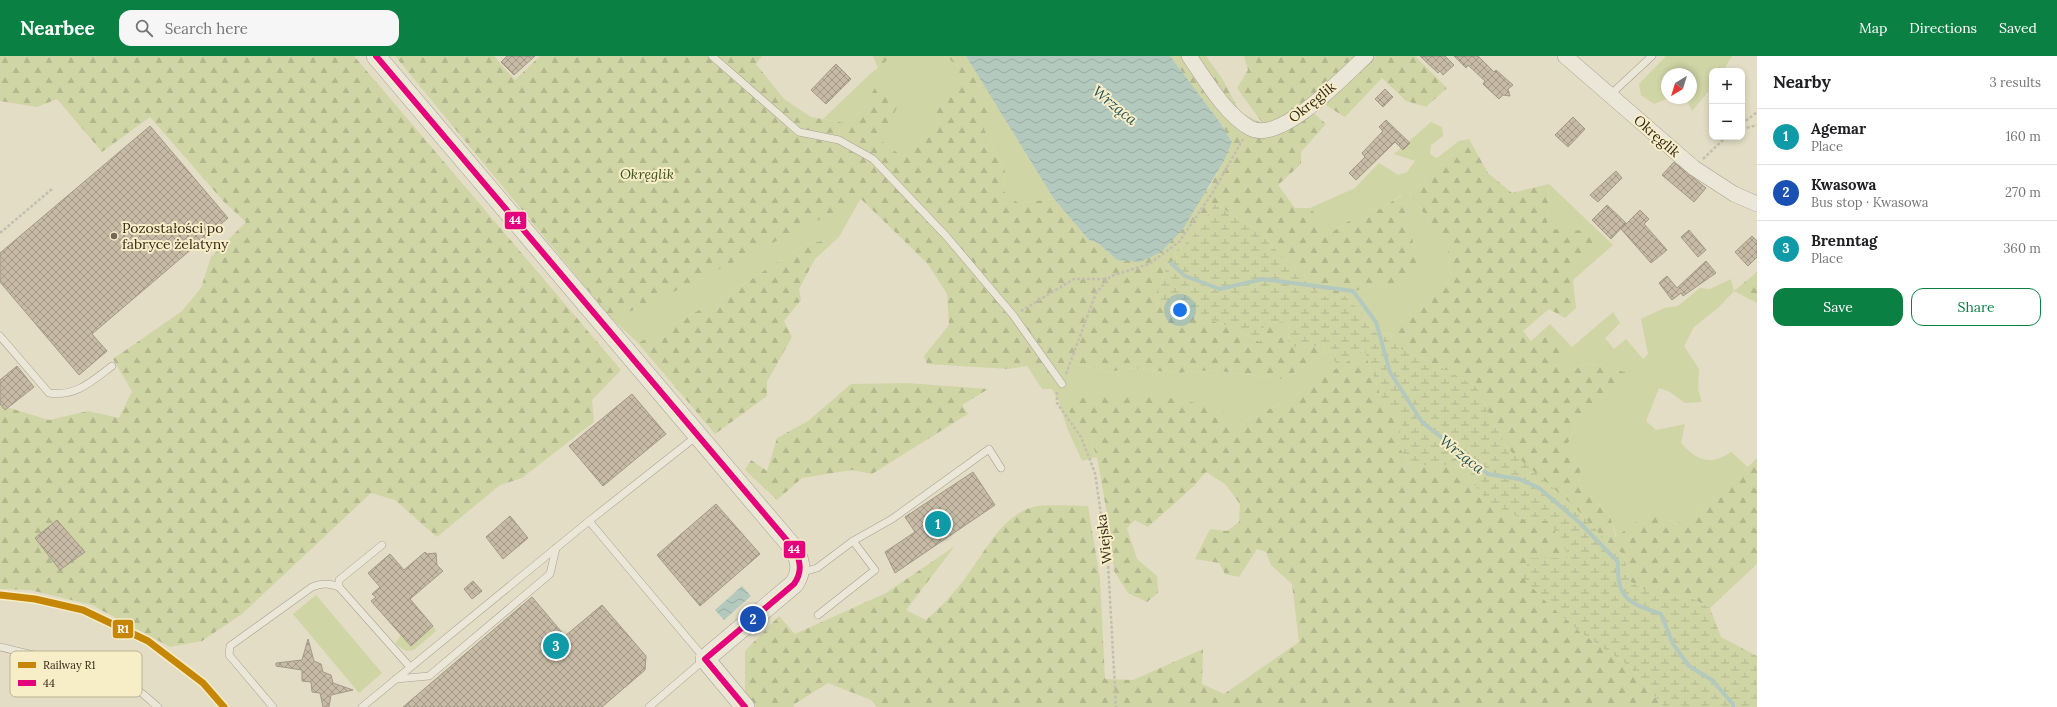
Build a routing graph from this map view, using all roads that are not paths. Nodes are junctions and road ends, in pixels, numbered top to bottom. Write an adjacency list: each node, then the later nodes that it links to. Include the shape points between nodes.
1 (376, 56): 12 (street)
2 (712, 56): 11 (lane, via 799,132 839,140 872,159 947,237 1013,315)
3 (1189, 56): 4 (street, Okręglik, via 1222,102 1250,128 1259,131 1269,130 1297,118)
4 (1366, 56)
5 (1565, 56): 7 (street, Okręglik)
6 (1652, 56): 7 (lane)
7 (1610, 95): 8 (street, Okręglik, via 1694,168 1734,194)
8 (1757, 204)
9 (0, 336): 10 (lane, via 49,393 62,395 74,392)
10 (112, 366)
11 (1062, 384)
12 (699, 435): 14 (lane); 18 (street, via 795,550 800,562)
13 (1001, 468): 15 (lane, via 989,449 892,519)
14 (589, 521): 17 (lane); 23 (lane)
15 (854, 542): 18 (lane, via 817,568); 20 (lane, via 875,570)
16 (382, 545): 19 (lane, via 340,580)
17 (556, 548): 24 (lane); 25 (lane, via 550,574 429,676)
18 (800, 573): 23 (street, via 789,589)
19 (339, 587): 24 (lane); 28 (lane, via 331,583 321,583 312,587 230,646 229,655)
20 (818, 615)
21 (0, 647): 22 (lane)
22 (15, 651)
23 (705, 659): 30 (lane); 31 (street)
24 (410, 667): 25 (lane)
25 (395, 679): 29 (lane)
26 (142, 694): 27 (lane)
27 (158, 707)
28 (273, 707)
29 (362, 707)
30 (649, 707)
31 (745, 707)

